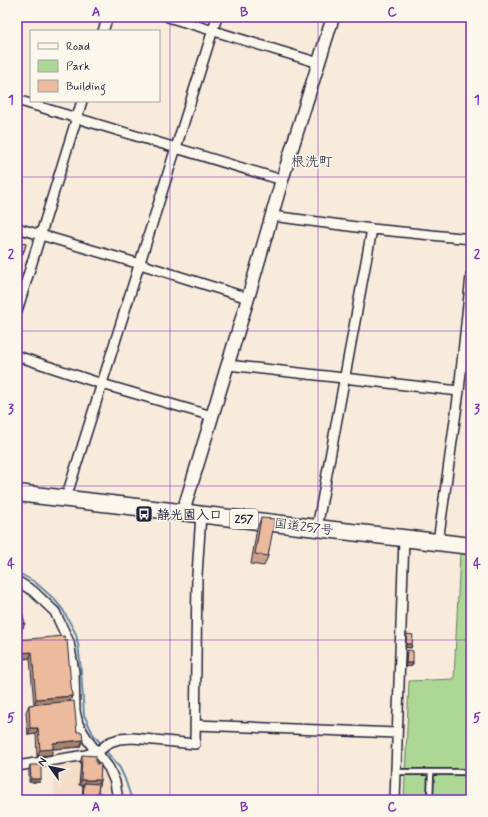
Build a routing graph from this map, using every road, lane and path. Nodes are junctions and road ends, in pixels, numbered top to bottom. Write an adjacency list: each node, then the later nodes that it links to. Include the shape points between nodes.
1 (108, 17): 5 (street)
2 (168, 17): 6 (street)
3 (217, 17): 6 (street)
4 (333, 17): 7 (street)
5 (103, 30)
6 (213, 31): 7 (street); 11 (street)
7 (319, 63): 12 (street)
8 (17, 100): 10 (street)
9 (82, 102): 10 (street)
10 (76, 118): 11 (street); 16 (street)
11 (177, 148): 12 (street); 18 (street)
12 (282, 180): 13 (street)
13 (272, 216): 15 (street); 20 (street)
14 (17, 228): 16 (street)
15 (372, 229): 17 (street); 24 (street)
16 (40, 235): 18 (street); 21 (street)
17 (471, 239)
18 (140, 264): 20 (street); 25 (street)
19 (471, 276): 26 (street)
20 (248, 298): 23 (street)
21 (17, 311)
22 (17, 356): 25 (street)
23 (228, 365): 24 (street); 27 (street)
24 (345, 378): 26 (street); 32 (street)
25 (102, 384): 27 (street); 29 (street)
26 (459, 391): 34 (street)
27 (212, 416): 30 (street)
28 (17, 492): 29 (highway, 国道257号 / 257)
29 (66, 498): 30 (highway, 国道257号 / 257)
30 (182, 512): 31 (highway, 国道257号 / 257)
31 (201, 514): 32 (highway, 国道257号 / 257); 37 (street, via 197,575)
32 (317, 528): 33 (highway, 国道257号 / 257)
33 (404, 538): 34 (highway, 国道257号 / 257); 38 (street)
34 (438, 542): 35 (highway, 国道257号 / 257)
35 (471, 546)
36 (17, 581): 39 (street, via 55,612 69,642 78,724)
37 (195, 725): 38 (street); 39 (street, via 195,744 133,738 110,742)
38 (397, 734): 41 (street)
39 (98, 750): 40 (street, via 86,755); 44 (street, via 115,782)
40 (17, 766)
41 (396, 772): 42 (lane); 45 (street)
42 (431, 772): 43 (lane); 46 (lane)
43 (471, 772)
44 (118, 800)
45 (395, 800)
46 (430, 800)

